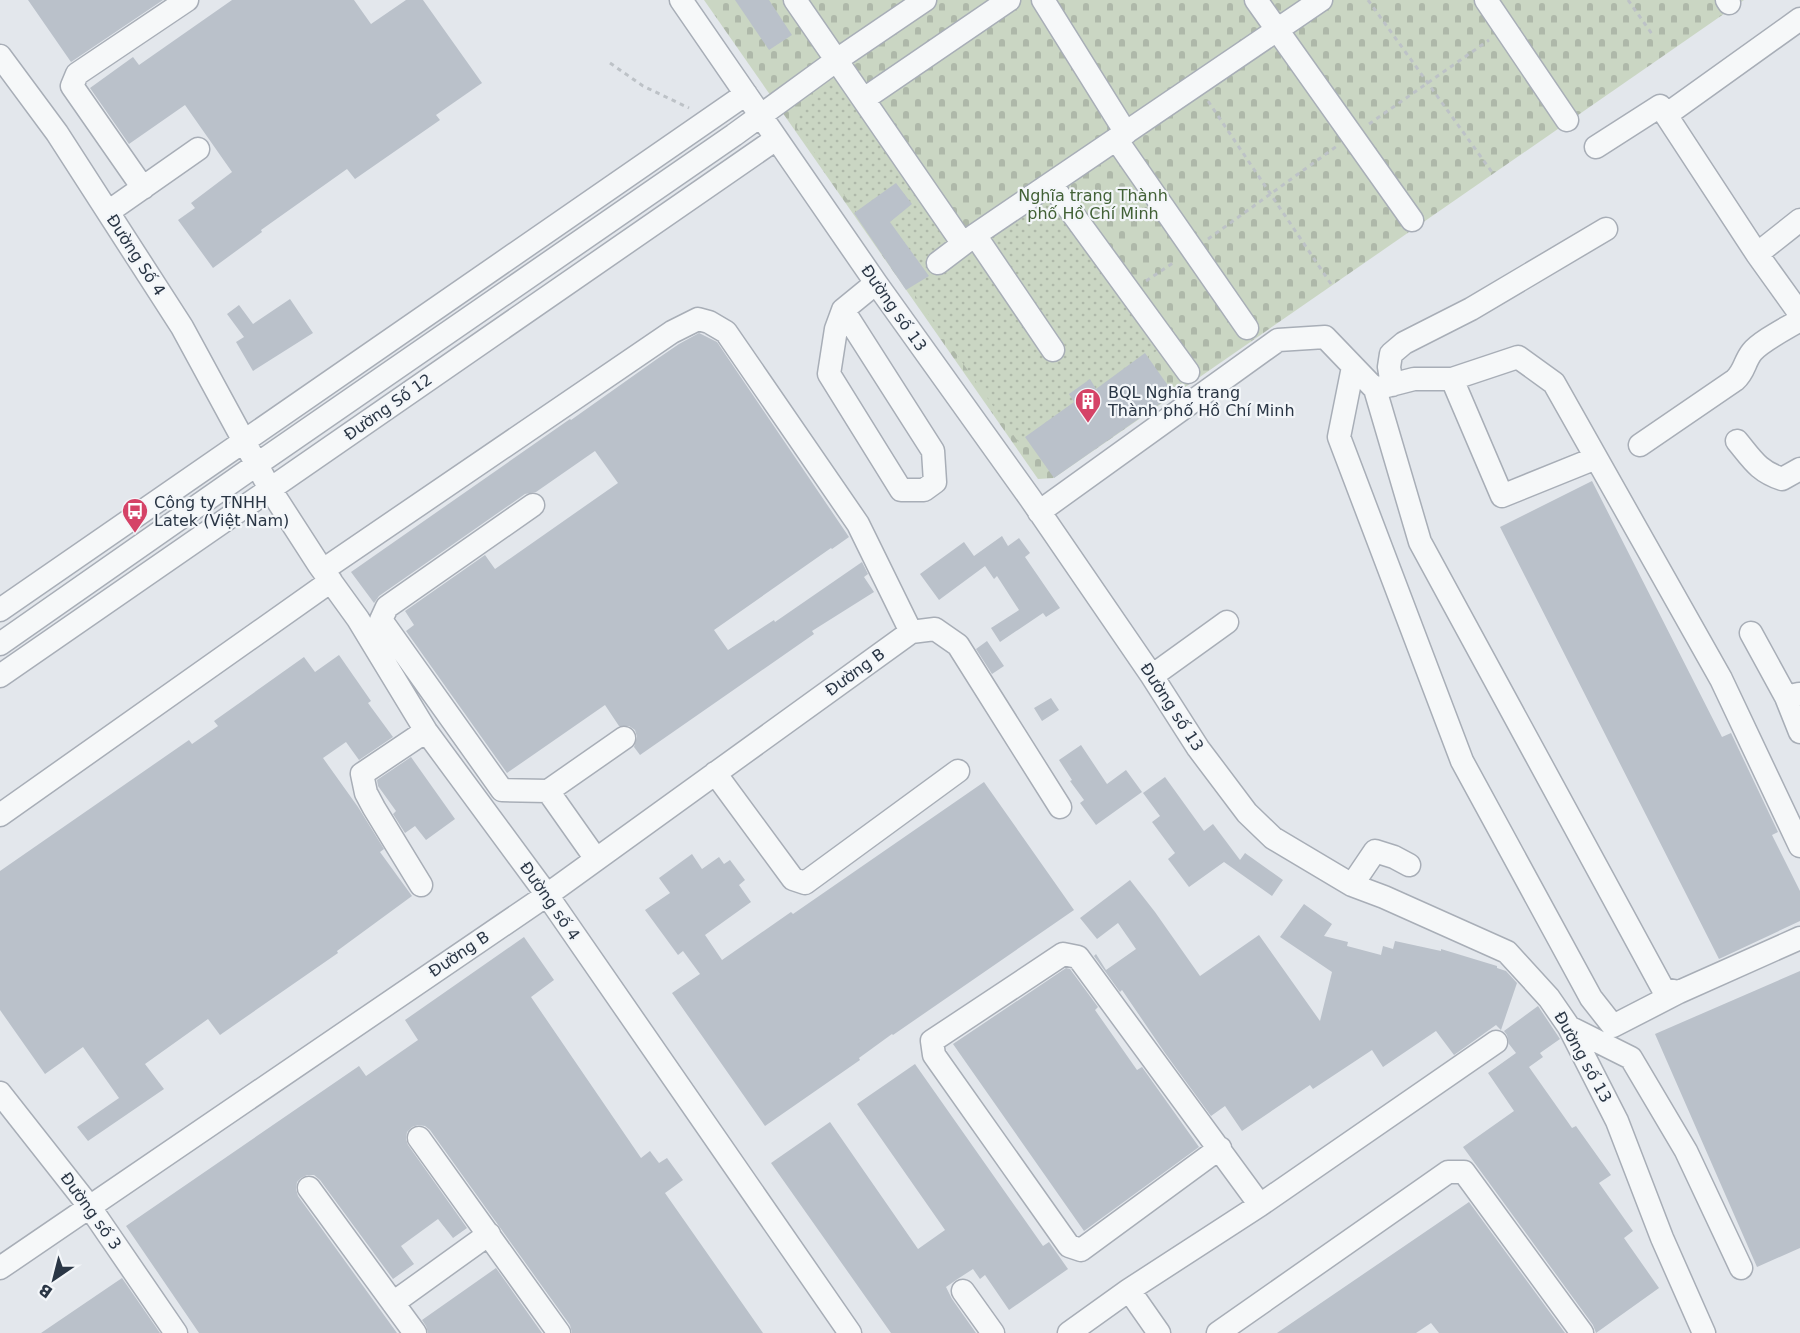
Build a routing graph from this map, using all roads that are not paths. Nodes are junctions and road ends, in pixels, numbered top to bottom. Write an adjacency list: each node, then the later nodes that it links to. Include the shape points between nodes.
1 (187, 0): 24 (street, via 77,74 72,86)
2 (681, 0): 14 (street, Đường số 13)
3 (795, 0): 13 (street)
4 (925, 0): 13 (street, Đường Số 12)
5 (1009, 0): 15 (street)
6 (1043, 0): 19 (street)
7 (1256, 0): 11 (street)
8 (1321, 0): 11 (street)
9 (1485, 0): 18 (street)
10 (1800, 19): 16 (street)
11 (1277, 30): 19 (street); 26 (street)
12 (0, 56): 25 (street, Đường Số 4, via 57,133)
13 (837, 60): 15 (street); 17 (street, Đường Số 12)
14 (746, 94): 17 (street, Đường số 13); 42 (street)
15 (864, 99): 29 (street)
16 (1666, 115): 21 (street, via 1660,106); 30 (street)
17 (761, 116): 20 (street, Đường số 13); 46 (street, Đường Số 12)
18 (1566, 120)
19 (1121, 136): 23 (street); 36 (street, via 1192,251)
20 (776, 138): 32 (street, Đường số 13); 48 (street, Đường Số 12)
21 (1596, 147)
22 (198, 149): 24 (street)
23 (1051, 184): 29 (street); 39 (street)
24 (143, 188): 25 (street)
25 (108, 212): 42 (street, Đường Số 4, via 182,327)
26 (1412, 220)
27 (1800, 220): 30 (street)
28 (1606, 229): 41 (street, via 1471,309 1404,343 1391,354)
29 (969, 240): 31 (street); 37 (street)
30 (1756, 254): 33 (street)
31 (938, 263)
32 (876, 283): 34 (street); 50 (street, Đường số 13)
33 (1796, 302)
34 (843, 310): 34 (street, via 829,374 901,490 924,490 935,482 933,451)
35 (1800, 320): 44 (street, via 1753,351 1743,373 1735,380)
36 (1247, 328)
37 (1053, 351)
38 (1353, 367): 41 (street); 50 (street, via 1325,338 1278,340); 75 (street, via 1339,437 1462,761 1591,998 1613,1026)
39 (1188, 372)
40 (1452, 379): 41 (street, via 1414,379); 45 (street, via 1518,357 1554,383); 45 (street, via 1502,496)
41 (1383, 387): 75 (street, via 1420,542 1663,989)
42 (245, 440): 46 (street, Đường Số 4); 52 (street)
43 (1737, 441): 47 (street, via 1759,468 1771,475 1782,479)
44 (1640, 445)
45 (1596, 458): 68 (street, via 1721,679)
46 (256, 465): 48 (street, Đường số 4); 56 (street, Đường Số 12)
47 (1800, 468)
48 (270, 489): 51 (street, Đường số 4); 57 (street, Đường Số 12)
49 (533, 505): 65 (street, via 387,607 381,620 502,789)
50 (1040, 512): 58 (street, Đường số 13)
51 (327, 576): 54 (street, via 672,332 699,319 726,333 858,524); 60 (street, Đường số 4); 67 (street)
52 (0, 610)
53 (1227, 622): 58 (street)
54 (911, 632): 64 (street, Đường B); 66 (street, via 935,629 958,645)
55 (1751, 633): 59 (street)
56 (0, 644)
57 (0, 676)
58 (1152, 676): 72 (street, Đường số 13, via 1198,748 1247,813 1273,838)
59 (1793, 695): 61 (street)
60 (426, 731): 71 (street, via 362,774 366,793); 73 (street, Đường số 4)
61 (1800, 732)
62 (624, 738): 65 (street)
63 (958, 771): 64 (street, via 805,883 793,879)
64 (715, 773): 69 (street, Đường B)
65 (548, 791): 69 (street)
66 (1060, 807)
67 (0, 815)
68 (1800, 846)
69 (596, 859): 73 (street, Đường B)
70 (1409, 865): 72 (street, via 1375,851)
71 (421, 885)
72 (1352, 885): 76 (street, Đường số 13, via 1508,952)
73 (547, 895): 83 (street, Đường B); 93 (street, Đường số 4)
74 (1800, 938): 75 (street)
75 (1679, 992)
76 (1569, 1027): 86 (street, via 1631,1058 1686,1151); 99 (street, Đường số 13, via 1617,1121)
77 (1496, 1042): 82 (street)
78 (0, 1093): 83 (street, Đường số 3)
79 (419, 1138): 84 (street)
80 (1220, 1148): 80 (street, via 1078,957 1063,954 932,1041 934,1055 1069,1246 1081,1250); 82 (street)
81 (309, 1188): 89 (street)
82 (1260, 1205): 87 (street)
83 (89, 1206): 85 (street, Đường B); 90 (street, Đường số 3)
84 (489, 1234): 89 (street); 92 (street)
85 (0, 1268)
86 (1741, 1268)
87 (1129, 1290): 95 (street); 96 (street)
88 (963, 1291): 94 (street)
89 (393, 1303): 91 (street)
90 (176, 1333)
91 (415, 1333)
92 (559, 1333)
93 (850, 1333)
94 (993, 1333)
95 (1069, 1333)
96 (1159, 1333)
97 (1218, 1333): 98 (street, via 1448,1172 1464,1172)
98 (1582, 1333)
99 (1704, 1333)

